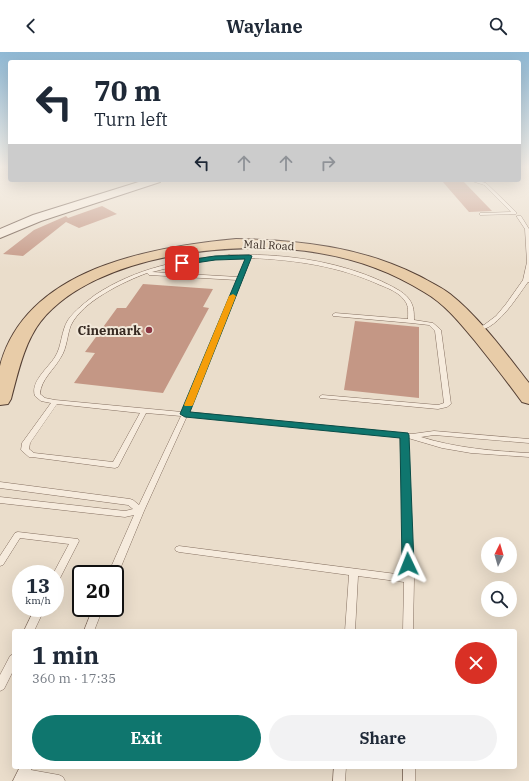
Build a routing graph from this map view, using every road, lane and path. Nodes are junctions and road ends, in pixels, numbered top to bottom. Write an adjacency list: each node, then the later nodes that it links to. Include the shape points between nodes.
1 (93, 200): 5 (main road, via 43,216)
2 (502, 200): 3 (lane, via 515,213)
3 (481, 214)
4 (518, 218): 9 (lane, via 527,229)
5 (0, 234)
6 (249, 256): 7 (lane, via 192,261); 8 (lane); 11 (lane, via 312,261 372,279 404,297 409,303)
7 (144, 273): 8 (lane); 16 (lane, via 98,295 76,314 69,325 58,357 36,390 37,395 43,400)
8 (240, 279): 18 (lane)
9 (527, 280): 12 (lane, via 488,326)
10 (335, 316): 11 (lane)
11 (411, 321): 13 (lane, via 431,324 438,330 448,404 438,407)
12 (475, 330): 14 (main road, Mall Road); 15 (main road, Mall Road, via 451,303 431,288 400,272 359,258 330,251 281,245 236,244 188,248 112,268 74,286 53,300 34,318 24,333)
13 (322, 397)
14 (529, 398)
15 (0, 399)
16 (55, 402): 17 (lane); 17 (lane, via 26,443 25,450 32,455 115,465)
17 (144, 411): 18 (lane)
18 (185, 414): 19 (lane); 24 (lane)
19 (408, 436): 20 (lane, via 434,433); 21 (lane, via 436,444); 30 (lane)
20 (529, 441)
21 (529, 455)
22 (0, 485): 24 (lane, via 130,502)
23 (0, 500): 24 (lane, via 118,514)
24 (140, 511): 28 (lane)
25 (179, 549): 29 (lane)
26 (0, 563): 27 (lane, via 18,535 75,541)
27 (62, 565)
28 (117, 565)
29 (354, 571): 30 (lane); 35 (lane)
30 (408, 579): 36 (lane)
31 (36, 617): 33 (lane)
32 (94, 617): 34 (lane)
33 (30, 629)
34 (90, 629)
35 (350, 629)
36 (408, 629)
37 (12, 663): 38 (lane)
38 (0, 686)
39 (340, 769): 43 (lane)
40 (409, 769): 44 (lane)
41 (23, 774): 42 (lane)
42 (59, 781)
43 (339, 781)
44 (408, 781)

